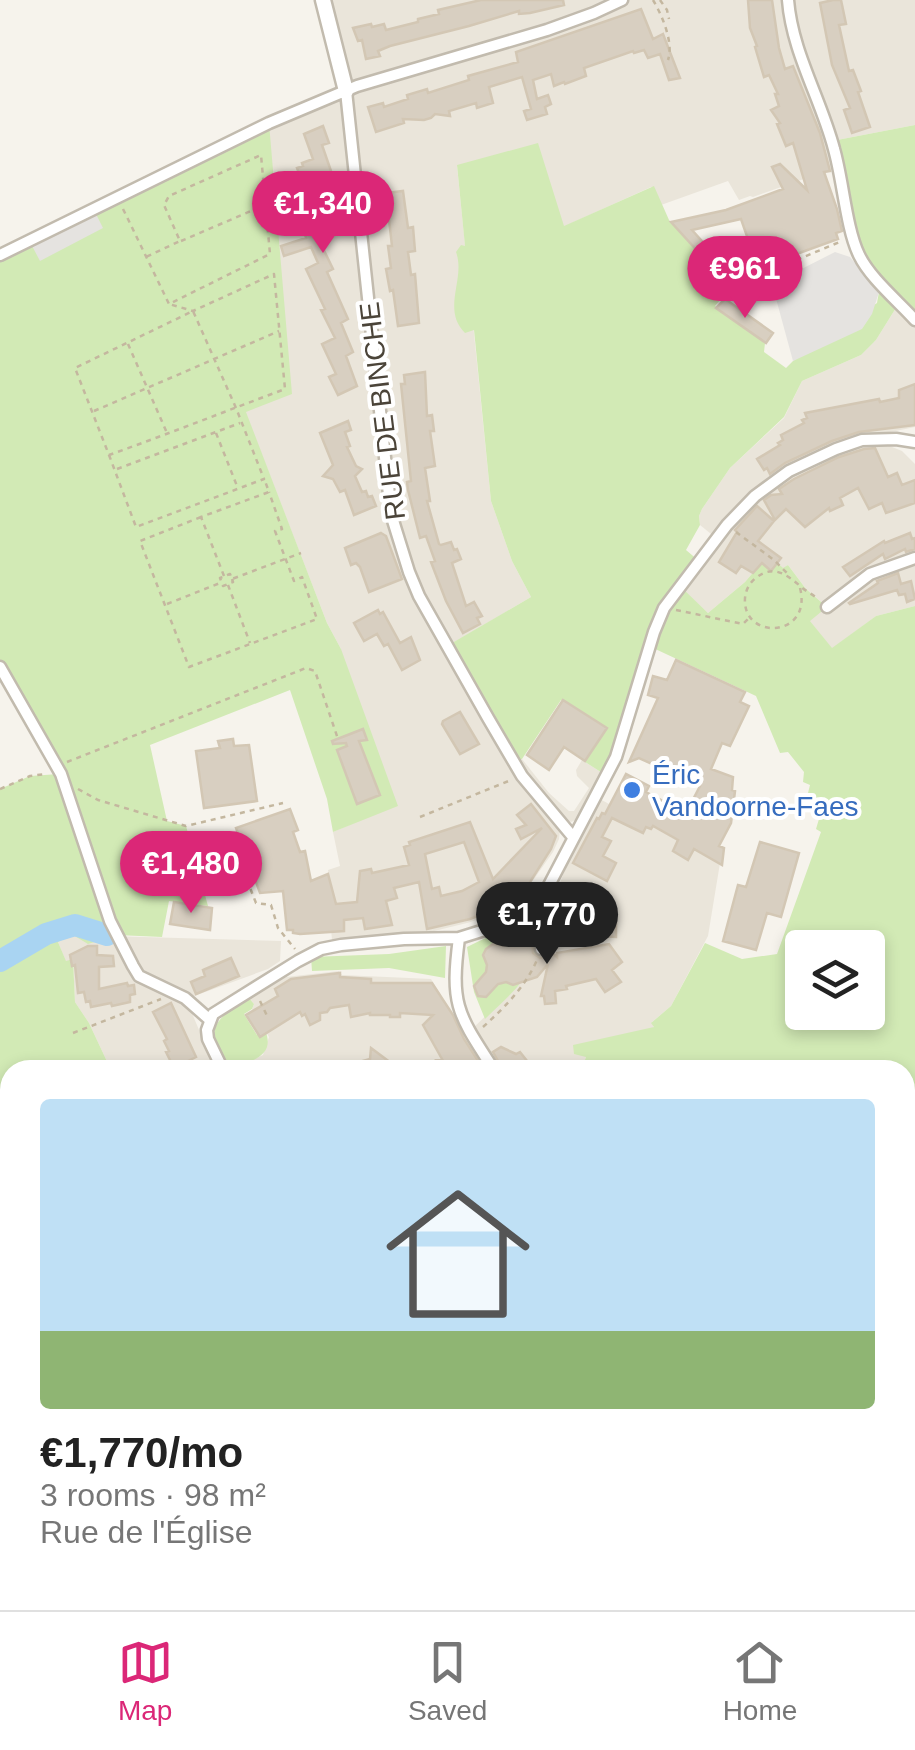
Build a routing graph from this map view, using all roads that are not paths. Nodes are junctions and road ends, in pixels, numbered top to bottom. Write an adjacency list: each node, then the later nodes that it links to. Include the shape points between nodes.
1 (323, 0): 4 (street, RUE DE BINCHE)
2 (622, 0): 4 (street, via 548,30)
3 (788, 0): 6 (street, via 834,147 853,237 864,264)
4 (346, 91): 5 (street); 11 (street, RUE DE BINCHE, via 390,514 419,596 522,776)
5 (0, 255)
6 (915, 320)
7 (915, 442): 11 (street, via 880,438 836,449 789,472 727,525 664,608 616,758)
8 (915, 558): 9 (street, via 870,574)
9 (826, 606)
10 (0, 667): 15 (street, via 60,774 110,922 132,966)
11 (574, 837): 12 (street)
12 (546, 891): 13 (street, via 520,915); 14 (street)
13 (459, 938): 15 (street, via 321,950 219,1008); 17 (street, via 459,1013)
14 (541, 949)
15 (210, 1020): 16 (street, via 208,1038)
16 (218, 1060)
17 (488, 1060)

